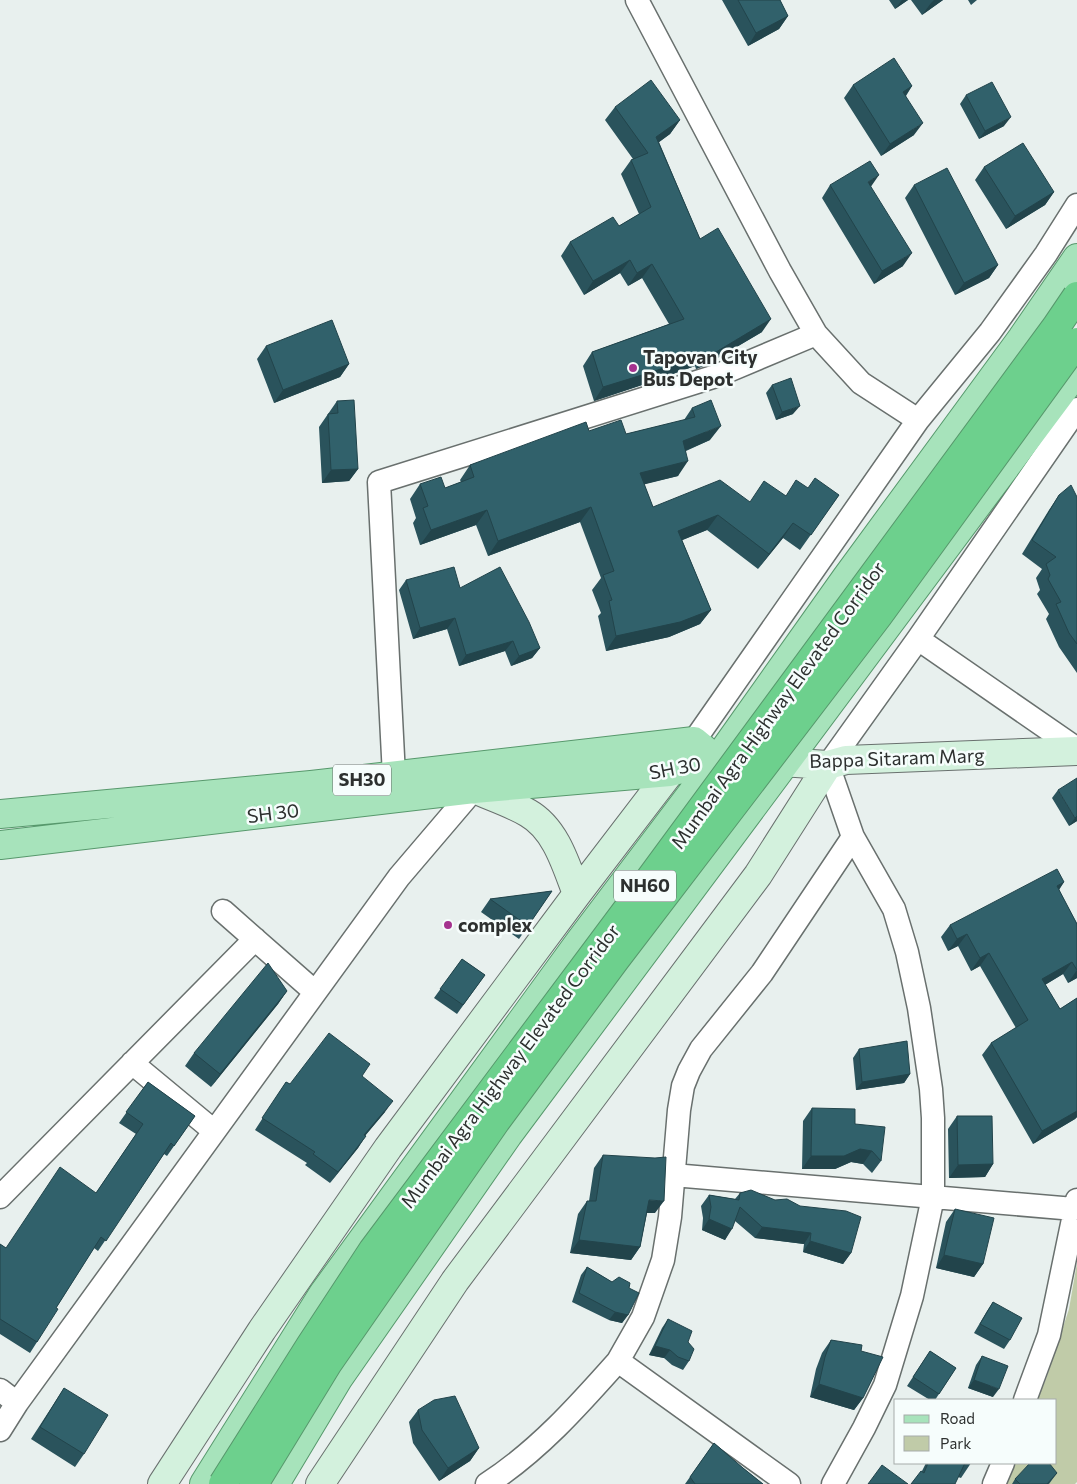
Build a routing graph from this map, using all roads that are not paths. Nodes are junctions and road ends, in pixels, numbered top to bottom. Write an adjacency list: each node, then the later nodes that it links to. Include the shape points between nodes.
1 (637, 0): 5 (street)
2 (1077, 204): 9 (street, via 990,332)
3 (1077, 258): 13 (main road)
4 (1077, 296): 39 (highway, Mumbai Agra Highway Elevated Corridor / NH60, bridge, via 373,1250)
5 (816, 334): 9 (street, via 861,383); 17 (street, via 716,376 379,482)
6 (1077, 342): 40 (highway, Mumbai Agra Highway Elevated Corridor / NH60, bridge, via 878,616 496,1122 328,1363)
7 (1077, 372): 14 (main road)
8 (1077, 409): 10 (street)
9 (918, 420): 11 (street)
10 (918, 639): 12 (street); 15 (street)
11 (694, 741): 13 (main road, SH 30); 16 (street); 18 (main road, SH 30 / SH30)
12 (1077, 750): 15 (street, Bappa Sitaram Marg, via 846,760)
13 (717, 760): 14 (street, Bappa Sitaram Marg); 16 (main road, SH 30 / SH30); 38 (main road, via 580,941 323,1294)
14 (787, 761): 15 (street, Bappa Sitaram Marg); 41 (main road, via 508,1135 338,1379)
15 (828, 765): 20 (street); 42 (street, via 758,875 455,1281)
16 (670, 772): 18 (main road, SH 30 / SH30); 22 (street)
17 (394, 776): 18 (main road, SH 30 / SH30); 19 (main road, SH 30 / SH30)
18 (468, 779): 21 (main road, SH 30 / SH30); 22 (street, via 529,814 549,831); 25 (street)
19 (0, 814)
20 (853, 836): 28 (street, via 762,972 688,1071 679,1110); 30 (street, via 894,909 913,977 934,1118)
21 (0, 846)
22 (577, 894): 37 (street, via 388,1148 262,1330)
23 (223, 911): 24 (street)
24 (255, 939): 25 (street); 26 (street)
25 (315, 992): 27 (street)
26 (132, 1064): 27 (street); 29 (street)
27 (214, 1131): 33 (street)
28 (673, 1175): 30 (street); 32 (street, via 663,1260 643,1317)
29 (0, 1197)
30 (933, 1197): 31 (street); 45 (street, via 912,1296 885,1385)
31 (1076, 1205): 34 (street, via 1049,1335)
32 (618, 1361): 43 (street, via 556,1429); 44 (street)
33 (8, 1397): 35 (street)
34 (1025, 1399)
35 (0, 1430)
36 (1003, 1464): 46 (street)
37 (162, 1484)
38 (204, 1484)
39 (223, 1484)
40 (254, 1484)
41 (275, 1484)
42 (320, 1484)
43 (487, 1484)
44 (789, 1484)
45 (834, 1484)
46 (994, 1484)

